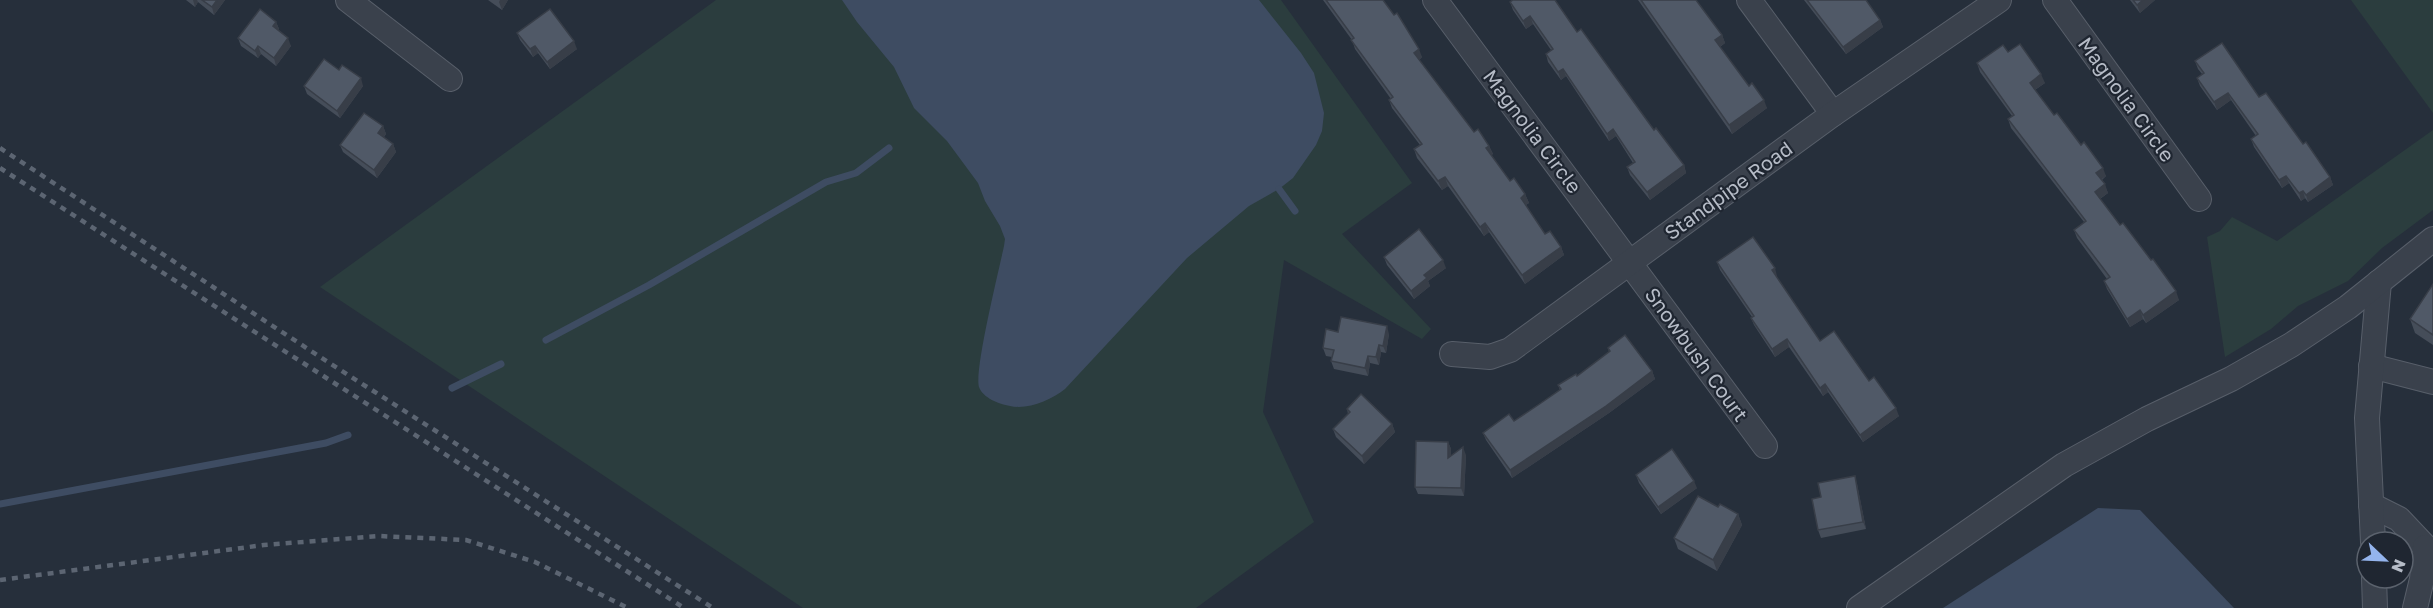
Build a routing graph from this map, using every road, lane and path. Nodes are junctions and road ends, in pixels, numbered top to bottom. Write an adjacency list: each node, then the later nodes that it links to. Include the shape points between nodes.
1 (348, 0): 6 (street)
2 (1436, 0): 10 (street, Magnolia Circle)
3 (1749, 0): 7 (street)
4 (1999, 0): 7 (street, Standpipe Road)
5 (2055, 0): 8 (street, Magnolia Circle)
6 (450, 79)
7 (1833, 114): 10 (street, Standpipe Road)
8 (2199, 199)
9 (2433, 239): 11 (street)
10 (1630, 262): 12 (street, Standpipe Road, via 1510,350 1490,357); 15 (street, Snowbush Court)
11 (2379, 282): 13 (street); 20 (street, via 2291,345 2064,465)
12 (1452, 354)
13 (2371, 366): 14 (street); 16 (street, via 2367,418)
14 (2433, 382)
15 (1765, 446)
16 (2371, 505): 17 (street); 18 (street, via 2399,519)
17 (2372, 530)
18 (2429, 551): 22 (street)
19 (2374, 590): 21 (street)
20 (1859, 608)
21 (2375, 608)
22 (2415, 608)

